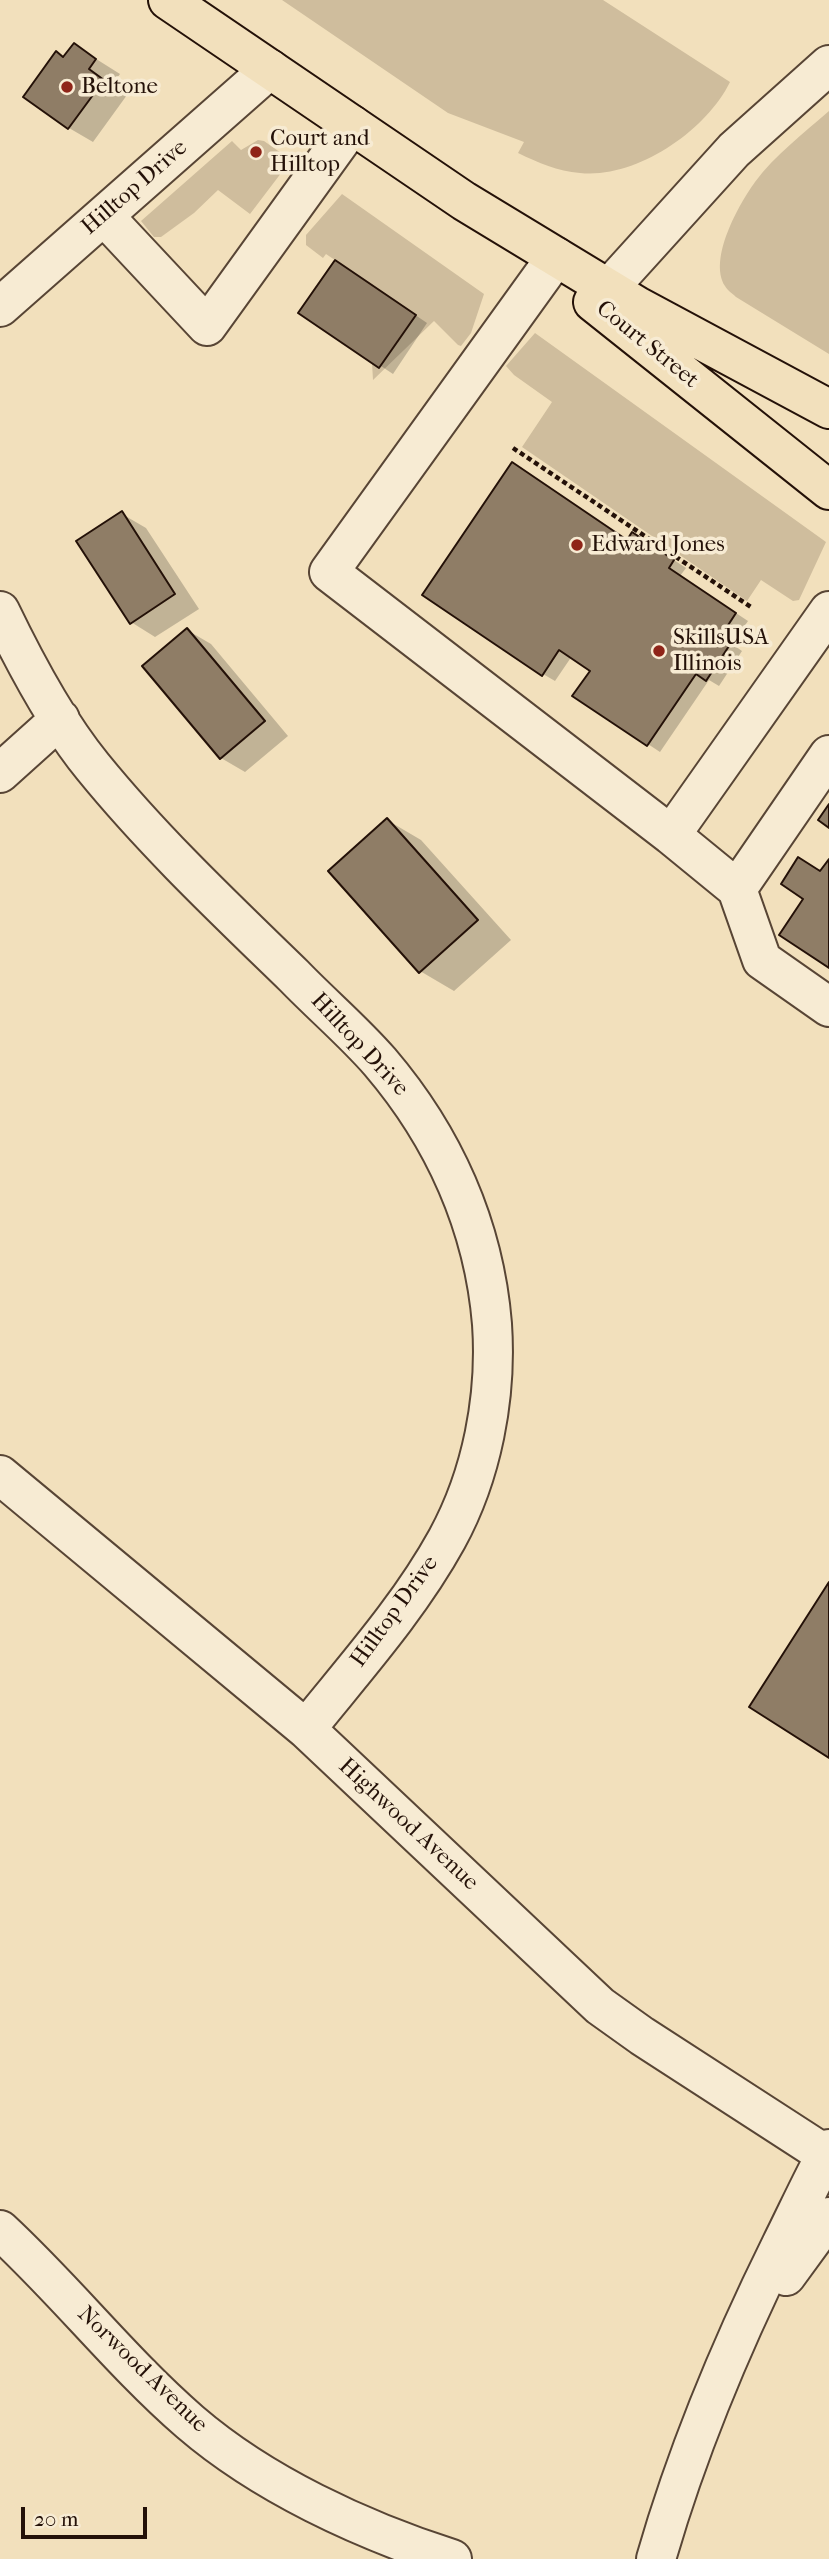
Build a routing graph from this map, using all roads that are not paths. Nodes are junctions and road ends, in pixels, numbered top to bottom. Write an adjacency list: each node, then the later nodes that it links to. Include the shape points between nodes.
1 (168, 0): 3 (main road, Court Street)
2 (829, 65): 7 (street, via 734,150)
3 (270, 69): 4 (main road, Court Street); 5 (street, Hilltop Drive)
4 (352, 125): 5 (street, via 207,326); 6 (main road, Court Street)
5 (104, 216): 8 (street, Hilltop Drive)
6 (553, 262): 7 (main road, Court Street); 10 (main road, Court Street); 16 (street, via 329,572)
7 (609, 288): 9 (main road, Court Street)
8 (0, 307)
9 (829, 408)
10 (829, 490)
11 (0, 611): 13 (street, Hilltop Drive)
12 (829, 611): 16 (street)
13 (60, 719): 15 (street); 20 (street, Hilltop Drive, via 115,794 378,1060 416,1107 446,1156 486,1270 494,1370 474,1475 448,1538 425,1576)
14 (829, 755): 17 (street)
15 (0, 773)
16 (671, 835): 17 (street)
17 (737, 889): 18 (street, via 762,960)
18 (829, 1007)
19 (0, 1475): 20 (street, Highwood Avenue)
20 (306, 1729): 21 (street, Highwood Avenue, via 600,2006)
21 (828, 2153): 24 (street, via 767,2272)
22 (829, 2217): 24 (street, via 758,2317)
23 (0, 2230): 25 (street, Norwood Avenue, via 161,2395 240,2460 336,2514)
24 (717, 2385): 26 (street)
25 (452, 2559)
26 (656, 2559)

